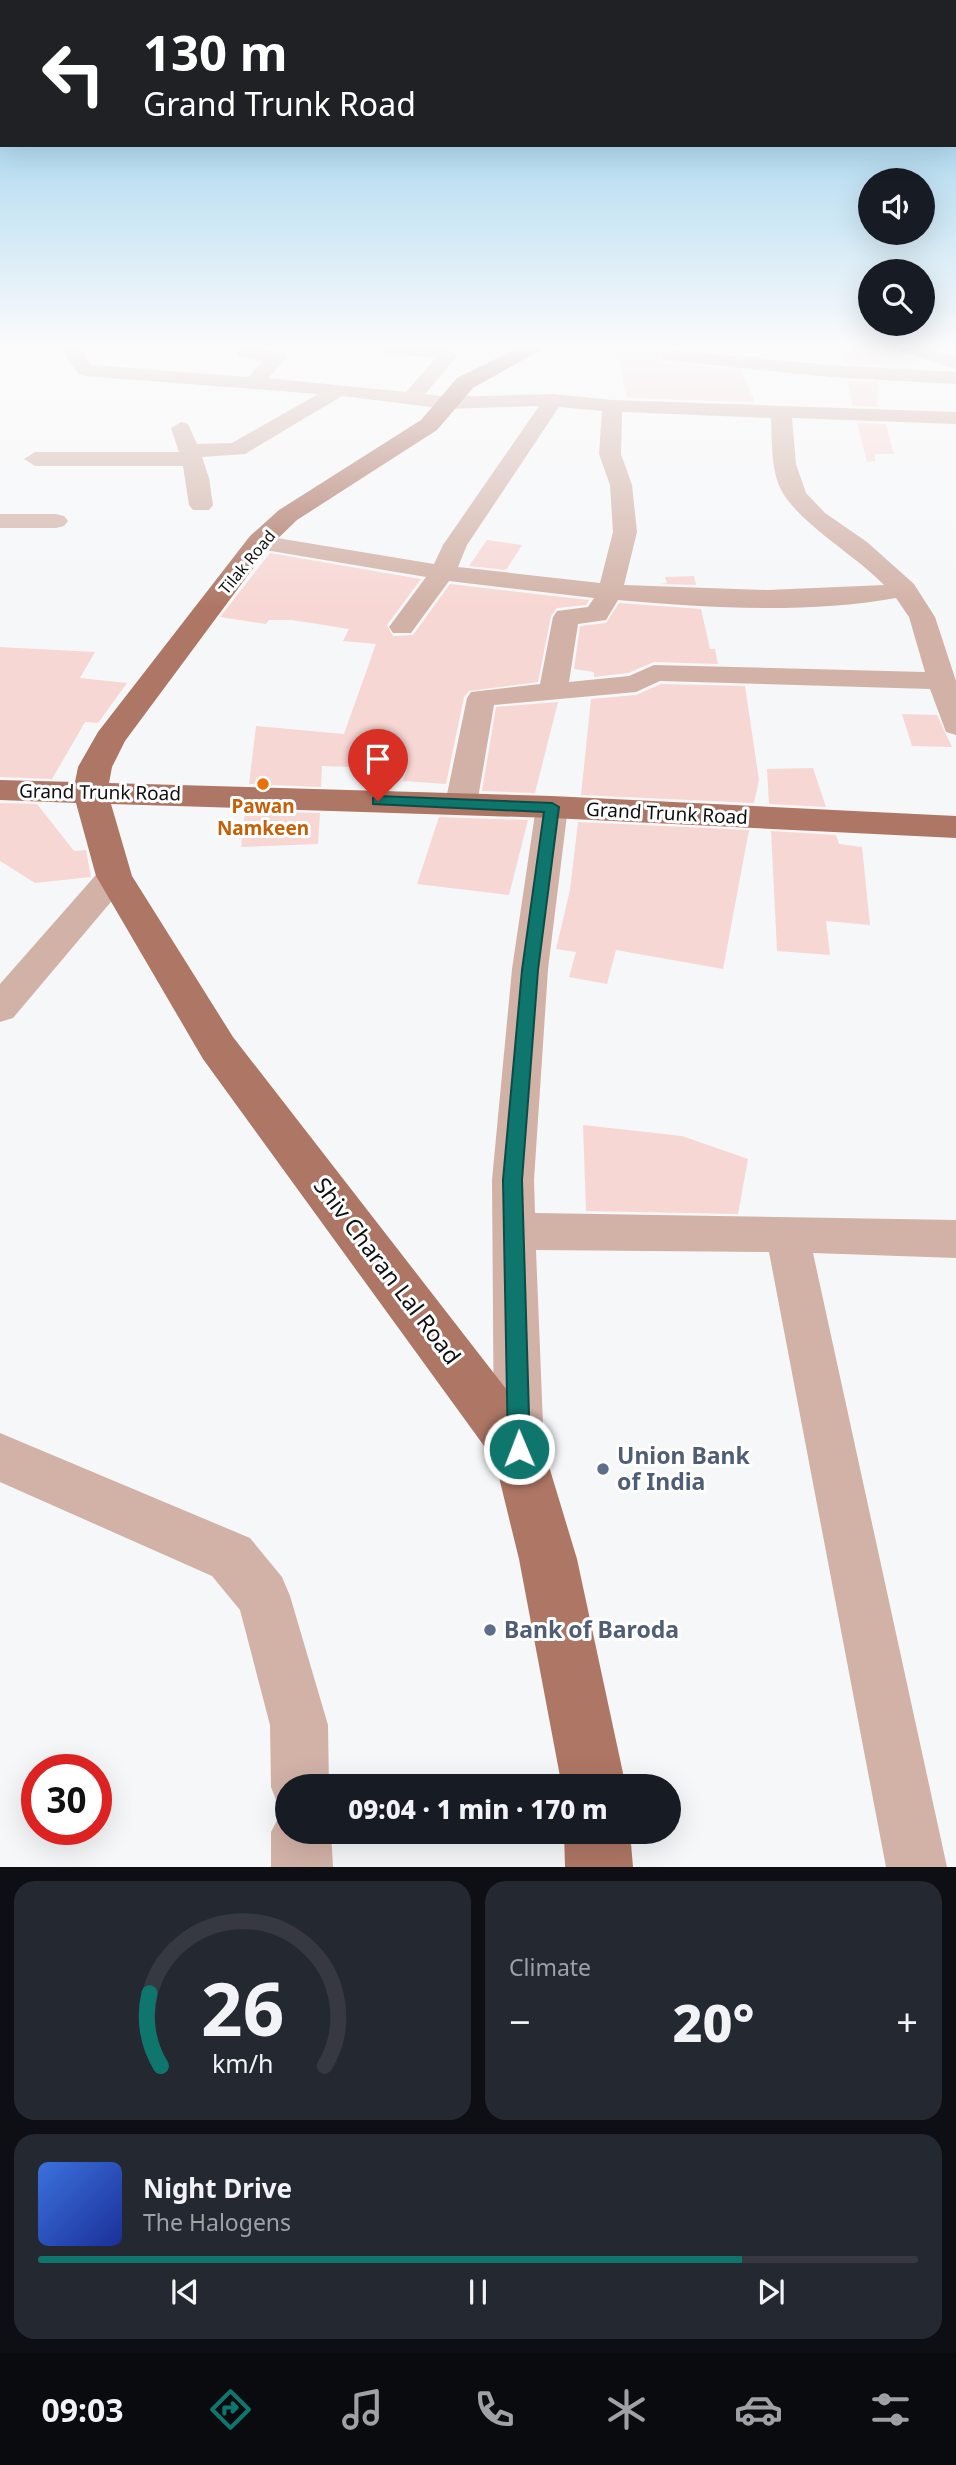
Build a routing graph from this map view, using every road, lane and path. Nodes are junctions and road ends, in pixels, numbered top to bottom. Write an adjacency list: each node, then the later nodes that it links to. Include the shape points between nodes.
1 (183, 434): 7 (street)
2 (263, 434): 7 (street, via 237,449)
3 (415, 434): 12 (main road, Tilak Road, via 288,515)
4 (530, 434): 13 (street, via 455,545)
5 (611, 434): 15 (street, via 610,454 621,485 625,532)
6 (783, 434): 14 (street, via 788,479 814,519 836,531)
7 (191, 455): 8 (street); 9 (street)
8 (35, 459)
9 (201, 505)
10 (0, 521): 11 (street)
11 (56, 521)
12 (260, 542): 13 (street); 21 (main road, Tilak Road, via 110,738 95,767)
13 (443, 572): 15 (street); 16 (street)
14 (905, 589): 15 (street, via 868,596 724,598); 17 (street, via 922,617)
15 (610, 592): 18 (street, via 597,614 566,617)
16 (402, 626)
17 (942, 681): 18 (street, via 653,673 636,684); 19 (street)
18 (553, 691): 22 (street, via 481,698)
19 (955, 719)
20 (0, 790): 21 (main road, Grand Trunk Road)
21 (90, 792): 22 (main road, Grand Trunk Road); 25 (main road, Shiv Charan Lal Road)
22 (461, 804): 23 (main road, Grand Trunk Road)
23 (552, 807): 24 (main road, Grand Trunk Road); 27 (street, via 530,970 513,1180)
24 (956, 827)
25 (114, 876): 26 (street); 30 (main road, Shiv Charan Lal Road, via 218,1048)
26 (0, 1008)
27 (514, 1231): 28 (street); 30 (street)
28 (787, 1234): 29 (street); 38 (street)
29 (956, 1239)
30 (519, 1449): 33 (main road, Shiv Charan Lal Road, via 548,1559)
31 (0, 1457): 32 (street, via 231,1557 263,1596 299,1725)
32 (300, 1774)
33 (593, 1774)
34 (301, 1844): 36 (street)
35 (598, 1844): 37 (main road)
36 (302, 1867)
37 (599, 1867)
38 (917, 1867)

